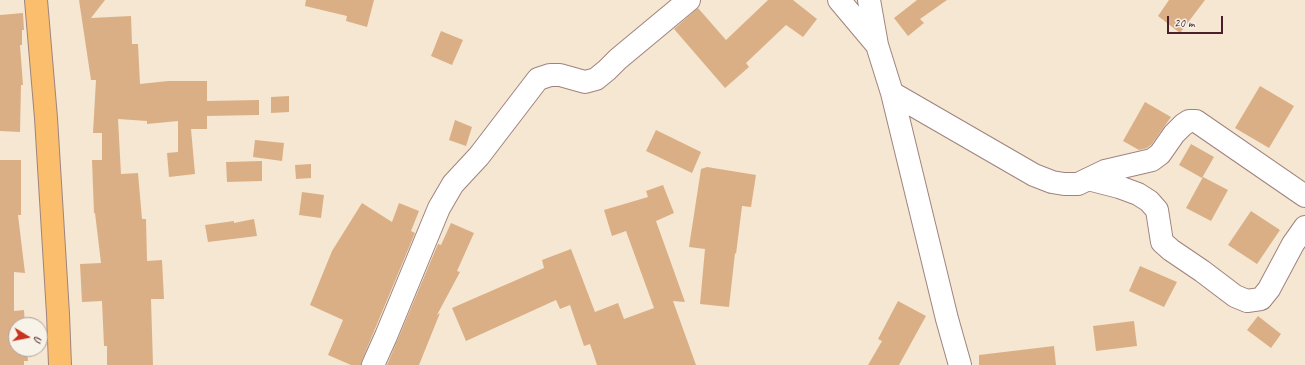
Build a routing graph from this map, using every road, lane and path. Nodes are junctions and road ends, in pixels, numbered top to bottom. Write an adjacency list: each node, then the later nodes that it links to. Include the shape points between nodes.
1 (36, 0): 10 (highway, via 46,118)
2 (689, 0): 11 (street, via 596,79 585,82 550,75 538,79 479,156 453,184 439,208)
3 (839, 0): 5 (street)
4 (869, 0): 5 (street)
5 (877, 45): 6 (street)
6 (892, 93): 7 (street, via 1052,182 1078,184); 12 (street)
7 (1088, 179): 8 (street, via 1105,171 1152,160 1160,154 1183,125 1189,121 1196,121); 9 (street, via 1119,187 1149,201 1157,210 1162,242 1235,296 1247,301 1261,298 1269,290)
8 (1305, 196)
9 (1305, 226)
10 (60, 365)
11 (373, 365)
12 (960, 365)

